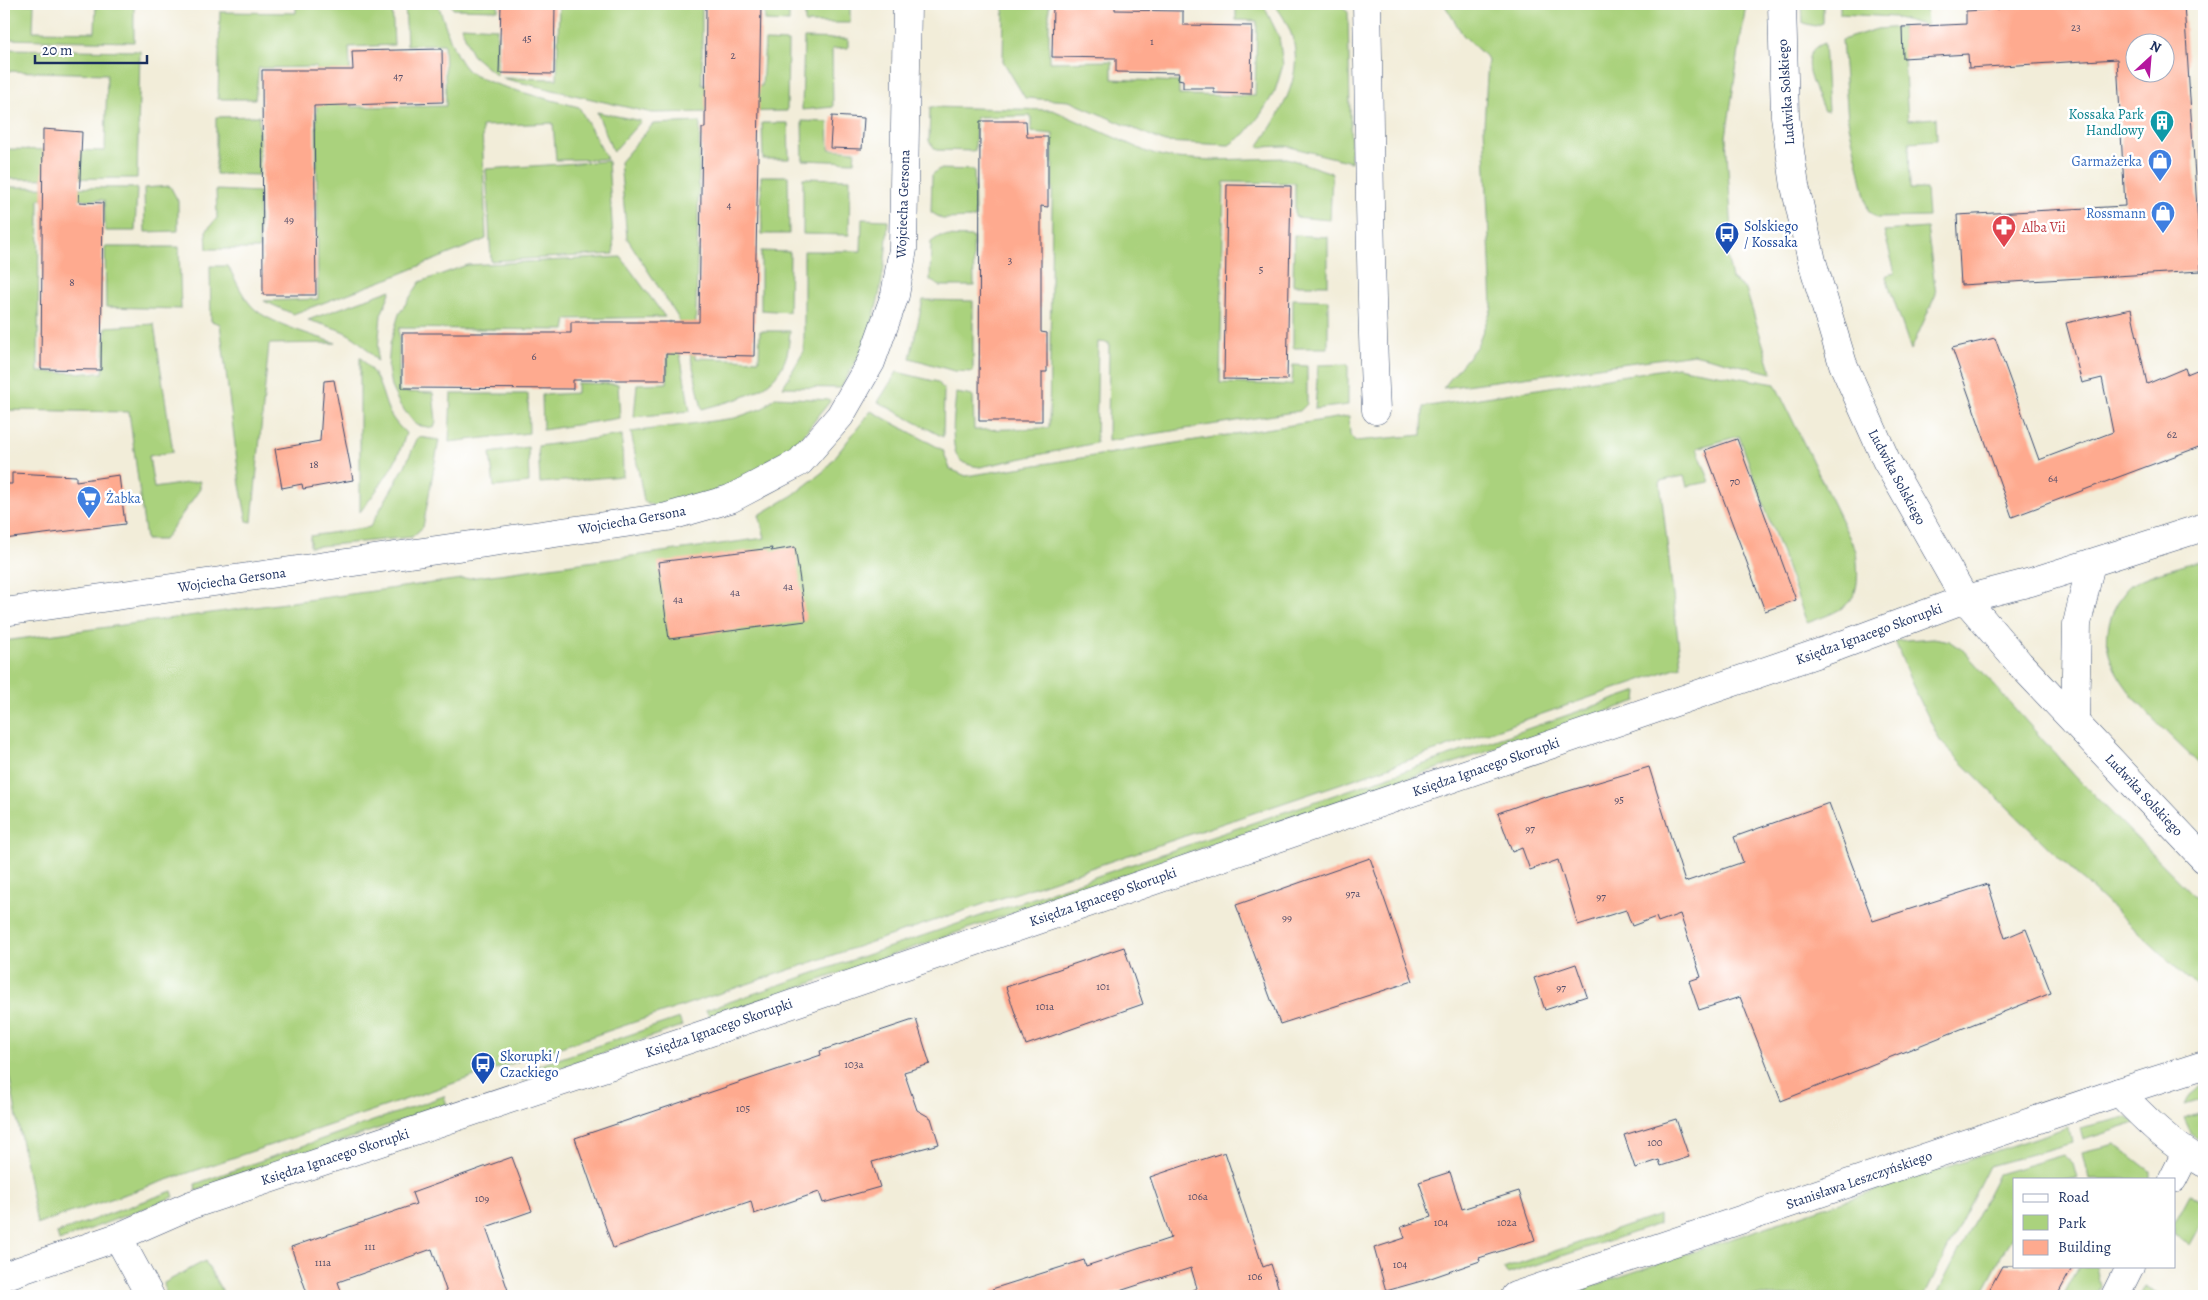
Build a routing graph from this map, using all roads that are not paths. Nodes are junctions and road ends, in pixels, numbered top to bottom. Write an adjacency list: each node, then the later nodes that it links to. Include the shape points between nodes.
1 (907, 4): 8 (street, Wojciecha Gersona, via 903,250 895,294 871,362 840,416 800,462 730,500 666,517)
2 (1367, 4): 4 (street, via 1370,292)
3 (1782, 4): 7 (street, Ludwika Solskiego, via 1785,116 1795,186 1826,310 1843,364 1886,460)
4 (1376, 410)
5 (2204, 527): 6 (street, Księdza Ignacego Skorupki)
6 (2091, 563): 7 (street, Księdza Ignacego Skorupki); 9 (street, via 2076,624)
7 (1965, 599): 9 (street, Ludwika Solskiego); 15 (street, Księdza Ignacego Skorupki, via 1839,646 715,1030 190,1205)
8 (4, 612)
9 (2075, 722): 10 (street, Ludwika Solskiego)
10 (2204, 859)
11 (2204, 1065): 12 (street, Stanisława Leszczyńskiego)
12 (2119, 1092): 13 (street, via 2151,1125); 19 (street, Stanisława Leszczyńskiego)
13 (2195, 1158): 14 (street)
14 (2174, 1178)
15 (118, 1237): 17 (street, Księdza Ignacego Skorupki); 18 (street)
16 (2129, 1268): 20 (street)
17 (4, 1276)
18 (150, 1296)
19 (1515, 1296)
20 (2115, 1296)

